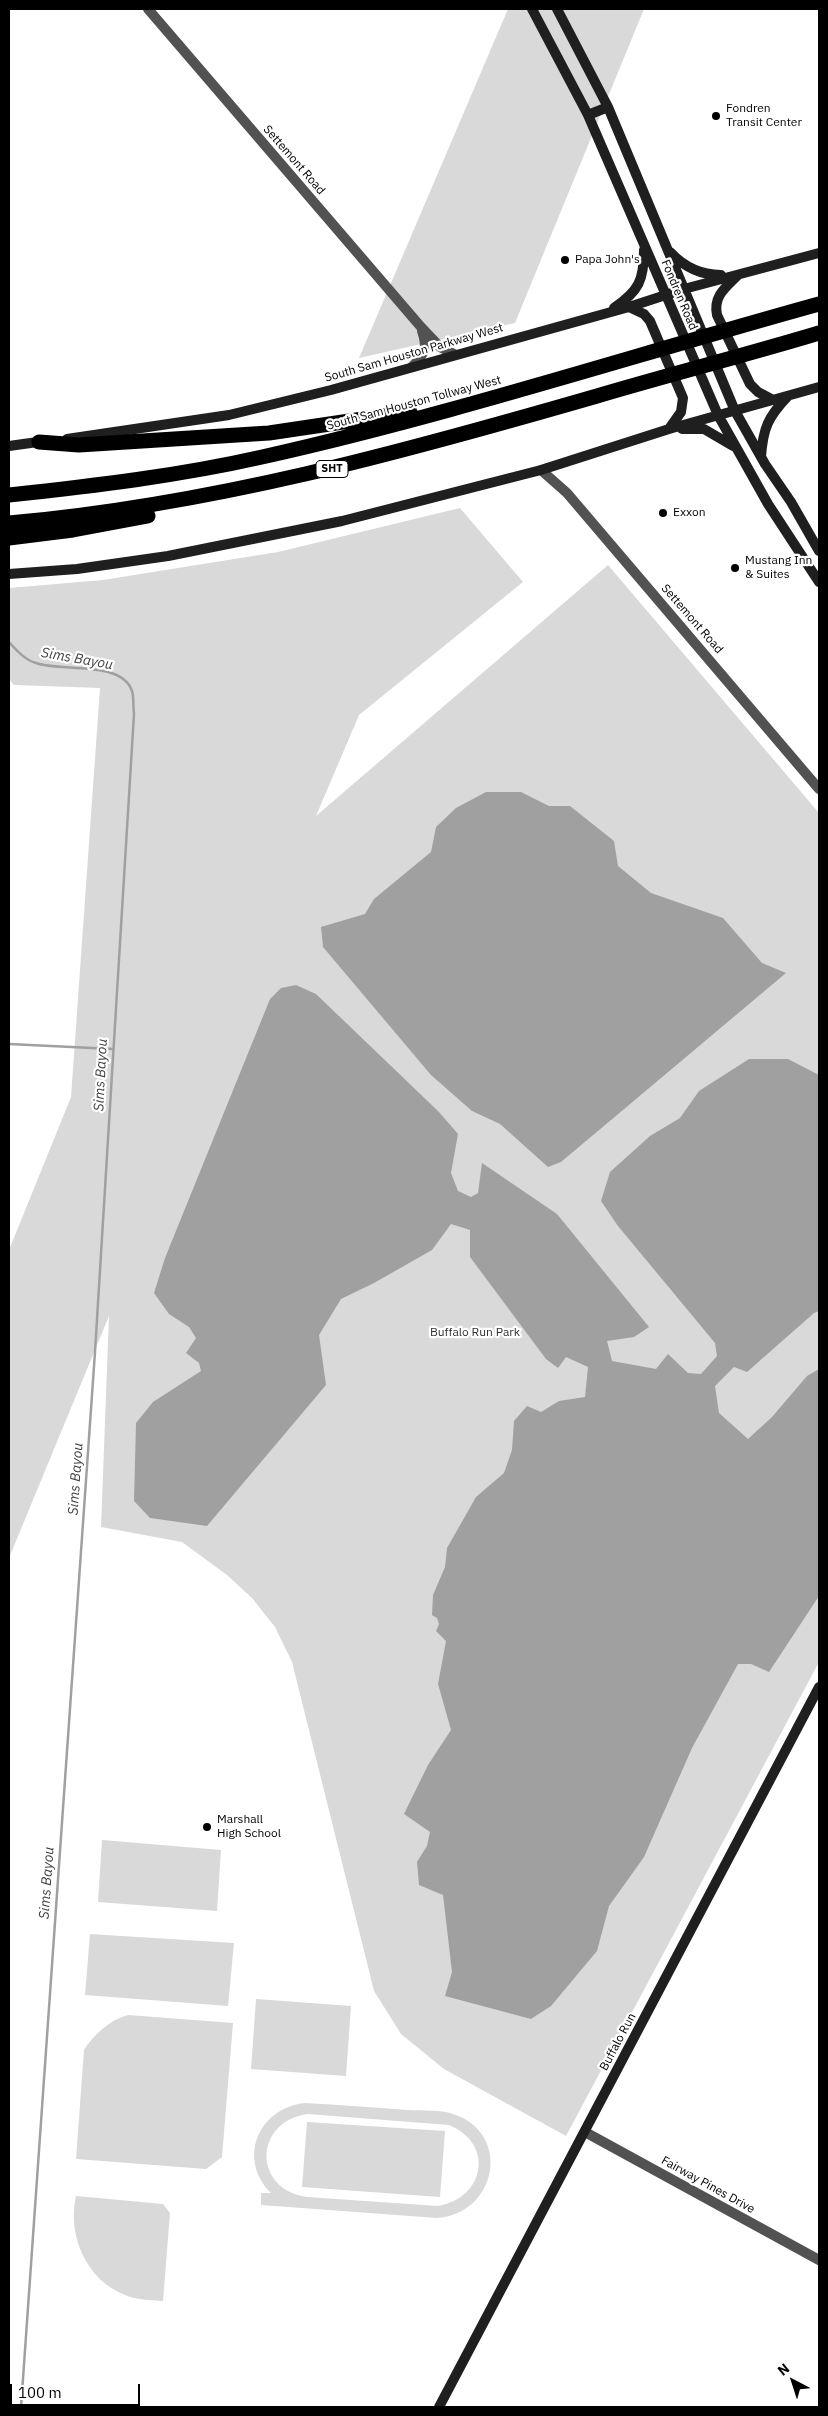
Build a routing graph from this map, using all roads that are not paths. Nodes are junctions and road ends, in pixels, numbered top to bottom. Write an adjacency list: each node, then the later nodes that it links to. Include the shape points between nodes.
1 (148, 9): 15 (street, Settemont Road)
2 (532, 9): 5 (main road, Fondren Road)
3 (557, 9): 4 (main road, Fondren Road)
4 (608, 107): 5 (main road); 7 (main road, Fondren Road)
5 (588, 115): 6 (main road, Fondren Road)
6 (644, 246): 11 (main road, Fondren Road); 14 (main road, via 644,268 638,286 625,301)
7 (668, 250): 9 (main road, via 694,270 707,275); 10 (main road, Fondren Road)
8 (819, 253): 9 (main road, South Sam Houston Parkway West)
9 (739, 274): 10 (main road, South Sam Houston Parkway West); 22 (main road, via 717,297 717,315 750,384)
10 (684, 289): 11 (main road, South Sam Houston Parkway West); 23 (main road, Fondren Road)
11 (665, 296): 13 (main road, South Sam Houston Parkway West); 24 (main road, Fondren Road)
12 (819, 304): 21 (highway, South Sam Houston Tollway West / SHT)
13 (629, 307): 14 (main road, South Sam Houston Parkway West); 25 (main road, via 650,321 680,390 682,407)
14 (607, 313): 17 (main road, South Sam Houston Parkway West)
15 (421, 327): 17 (street, Settemont Road, via 440,347); 18 (street, via 426,346)
16 (819, 333): 31 (highway, SHT, via 432,444)
17 (454, 354): 18 (main road, South Sam Houston Parkway West)
18 (412, 366): 26 (main road, South Sam Houston Parkway West, via 229,415)
19 (819, 387): 20 (main road)
20 (788, 396): 22 (main road); 29 (main road, via 768,419)
21 (488, 399): 26 (highway, via 269,433 79,445); 32 (highway, South Sam Houston Tollway West / SHT, via 259,458 148,478)
22 (773, 400): 23 (main road)
23 (735, 411): 24 (main road); 29 (main road, Fondren Road)
24 (718, 416): 25 (main road); 28 (main road, Fondren Road)
25 (669, 429): 28 (main road, via 704,430); 30 (main road)
26 (39, 442): 27 (main road, South Sam Houston Parkway West)
27 (9, 446)
28 (736, 448): 36 (main road, Fondren Road)
29 (761, 456): 35 (main road, Fondren Road)
30 (541, 470): 38 (main road, via 342,521 168,556 77,569); 40 (street, Settemont Road, via 566,493)
31 (306, 476): 33 (highway, SHT, via 153,506); 34 (highway, via 127,520)
32 (9, 495)
33 (9, 523)
34 (9, 538)
35 (813, 542): 36 (main road); 37 (main road, Fondren Road)
36 (798, 551): 39 (main road, Fondren Road)
37 (819, 551)
38 (9, 574)
39 (819, 582)
40 (819, 789)
41 (819, 1687): 42 (main road, Buffalo Run)
42 (585, 2132): 43 (street, Fairway Pines Drive); 44 (main road, Buffalo Run)
43 (819, 2260)
44 (439, 2407)

